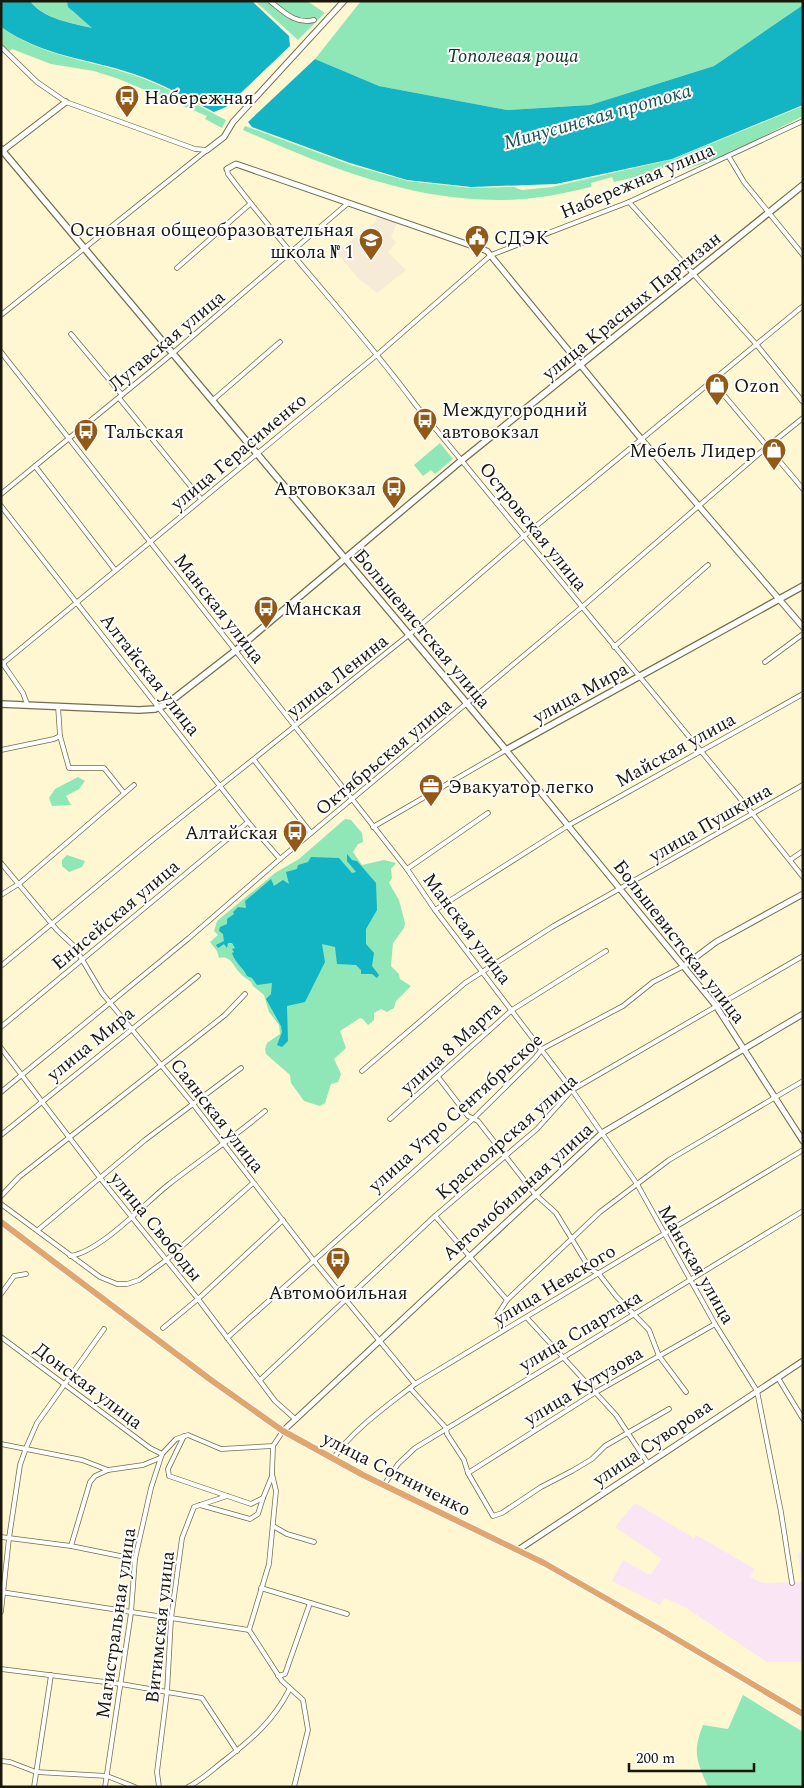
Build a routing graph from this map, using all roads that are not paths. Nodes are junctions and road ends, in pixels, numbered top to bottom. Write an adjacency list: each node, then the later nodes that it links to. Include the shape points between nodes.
1 (270, 1): 3 (street, via 290,17 306,22)
2 (344, 1): 9 (street, via 233,122 224,137)
3 (314, 20)
4 (1, 47): 5 (street, via 36,82)
5 (66, 102): 7 (street); 8 (street)
6 (803, 121): 10 (street, Набережная улица)
7 (194, 149): 9 (street); 11 (street)
8 (2, 150): 18 (main road, Большевистская улица)
9 (207, 150): 11 (street)
10 (729, 157): 14 (street, Набережная улица); 17 (street)
11 (197, 158): 18 (street)
12 (227, 168): 15 (street, Островская улица); 16 (street, via 236,164)
13 (803, 185): 17 (main road, улица Красных Партизан)
14 (629, 202): 20 (street, Набережная улица); 23 (street)
15 (250, 204): 19 (street, Островская улица); 22 (street)
16 (347, 204): 19 (street, Лугавская улица); 20 (street, via 481,248)
17 (768, 213): 21 (street); 23 (main road, улица Красных Партизан)
18 (84, 247): 25 (street); 30 (main road, Большевистская улица)
19 (290, 251): 30 (street, Лугавская улица); 31 (street, Островская улица)
20 (491, 255): 31 (street, улица Герасименко); 32 (street)
21 (803, 255)
22 (177, 268)
23 (692, 275): 28 (street); 32 (main road, улица Красных Партизан)
24 (803, 306): 28 (street, улица Ленина)
25 (1, 315)
26 (72, 334): 34 (street)
27 (280, 342): 35 (street)
28 (756, 344): 33 (street, улица Ленина); 36 (street)
29 (1, 352): 38 (street, Манская улица)
30 (173, 353): 34 (street, Лугавская улица); 35 (main road, Большевистская улица)
31 (378, 354): 41 (street, улица Герасименко); 42 (street, Островская улица)
32 (580, 365): 39 (street); 42 (main road, улица Красных Партизан)
33 (712, 381): 39 (street, улица Ленина); 40 (street)
34 (120, 396): 38 (street, Лугавская улица); 46 (street)
35 (213, 400): 41 (main road, Большевистская улица)
36 (803, 402)
37 (803, 418): 40 (street, Октябрьская улица)
38 (69, 439): 43 (street, Лугавская улица); 50 (street, Манская улица)
39 (642, 440): 48 (street); 49 (street, улица Ленина)
40 (768, 446): 44 (street); 48 (street, Октябрьская улица)
41 (256, 453): 46 (street, улица Герасименко); 51 (main road, Большевистская улица)
42 (462, 460): 49 (street, Островская улица); 51 (main road, улица Красных Партизан)
43 (35, 466): 45 (street, Лугавская улица); 53 (street)
44 (803, 488)
45 (1, 494)
46 (201, 499): 50 (street, улица Герасименко)
47 (1, 506): 56 (street, Алтайская улица)
48 (700, 506): 55 (street); 57 (street, Октябрьская улица)
49 (524, 536): 57 (street, Островская улица); 59 (street, улица Ленина)
50 (151, 541): 53 (street, улица Герасименко); 62 (street, Манская улица)
51 (345, 559): 59 (main road, Большевистская улица); 62 (main road, улица Красных Партизан)
52 (708, 565): 61 (street)
53 (115, 570): 56 (street, улица Герасименко)
54 (803, 586): 55 (main road, улица Мира)
55 (778, 600): 58 (street); 65 (main road, улица Мира)
56 (77, 602): 64 (street, улица Герасименко); 71 (street, Алтайская улица)
57 (582, 607): 61 (street, Островская улица); 69 (street, Октябрьская улица)
58 (803, 627)
59 (410, 634): 69 (main road, Большевистская улица); 72 (street, улица Ленина)
60 (803, 634): 63 (street)
61 (614, 647): 65 (street, Островская улица)
62 (235, 651): 71 (main road, улица Красных Партизан); 72 (street, Манская улица)
63 (765, 662)
64 (2, 664): 68 (street)
65 (638, 676): 75 (main road, улица Мира); 76 (street, Островская улица)
66 (803, 694): 76 (street, Майская улица)
67 (1, 704): 68 (main road, улица Красных Партизан)
68 (27, 704): 70 (main road, улица Красных Партизан)
69 (467, 704): 75 (main road, Большевистская улица); 82 (street, Октябрьская улица)
70 (58, 706): 71 (main road, улица Красных Партизан, via 139,710); 73 (street)
71 (160, 707): 80 (street, Алтайская улица)
72 (294, 726): 77 (street, улица Ленина); 82 (street, Манская улица)
73 (60, 736): 74 (street); 81 (street, via 69,768 104,768)
74 (1, 750)
75 (506, 750): 86 (street, Большевистская улица); 87 (street, улица Мира)
76 (700, 751): 84 (street, Островская улица); 86 (street, Майская улица)
77 (254, 760): 80 (street, улица Ленина); 88 (street)
78 (803, 785): 84 (street, улица Пушкина)
79 (134, 786): 81 (street)
80 (221, 786): 85 (street, Алтайская улица); 100 (street, улица Ленина)
81 (124, 794): 95 (street)
82 (352, 800): 87 (street, Манская улица); 88 (street, Октябрьская улица)
83 (488, 813): 93 (street)
84 (752, 813): 91 (street, Островская улица); 96 (street, улица Пушкина)
85 (248, 822): 90 (street, Алтайская улица); 103 (street, Енисейская улица)
86 (569, 825): 96 (street, Большевистская улица); 99 (street, Майская улица)
87 (373, 827): 93 (street, Манская улица)
88 (311, 833): 90 (street, Октябрьская улица)
89 (803, 851): 91 (street)
90 (280, 859): 109 (street, Октябрьская улица)
91 (790, 860): 94 (street, Островская улица)
92 (1, 862): 95 (street, Саянская улица)
93 (407, 869): 99 (street, Манская улица)
94 (803, 877)
95 (20, 883): 98 (street); 100 (street, Саянская улица)
96 (621, 889): 105 (street, Большевистская улица); 106 (street, улица Пушкина, via 552,927)
97 (803, 894): 105 (street, улица Утро Сентябрьское, via 716,942)
98 (1, 895)
99 (435, 910): 106 (street, Манская улица)
100 (54, 923): 103 (street, Саянская улица); 104 (street, улица Ленина)
101 (606, 951): 111 (street, улица 8 Марта)
102 (803, 956): 110 (street, Красноярская улица)
103 (84, 960): 109 (street, Саянская улица); 113 (street, Енисейская улица)
104 (1, 966)
105 (684, 966): 110 (street, Большевистская улица); 116 (street, улица Утро Сентябрьское, via 653,982 623,1006)
106 (483, 972): 111 (street, Манская улица); 120 (street, улица Пушкина, via 465,983)
107 (198, 976): 114 (street, улица Мира)
108 (245, 994): 118 (street, via 225,1015)
109 (110, 1001): 114 (street, Саянская улица); 121 (street, Октябрьская улица)
110 (716, 1006): 117 (street, Большевистская улица); 124 (street, Красноярская улица)
111 (512, 1010): 116 (street, Манская улица); 122 (street, улица 8 Марта)
112 (803, 1014): 117 (street, Автомобильная улица)
113 (1, 1028)
114 (131, 1029): 118 (street, Саянская улица); 127 (street, улица Мира)
115 (1, 1048): 121 (street, улица Свободы)
116 (542, 1049): 124 (street, Манская улица); 131 (street, улица Утро Сентябрьское)
117 (744, 1050): 126 (street, Большевистская улица); 132 (street, Автомобильная улица)
118 (161, 1064): 128 (street, Саянская улица); 134 (street)
119 (241, 1068): 128 (street)
120 (362, 1071)
121 (23, 1074): 125 (street, Октябрьская улица); 127 (street, улица Свободы)
122 (438, 1077): 130 (street, улица 8 Марта); 131 (street)
123 (803, 1081): 126 (street)
124 (572, 1090): 132 (street, Манская улица); 138 (street, Красноярская улица, via 538,1129)
125 (1, 1092)
126 (775, 1099): 135 (street, Большевистская улица); 141 (street, via 669,1160)
127 (42, 1100): 133 (street, улица Мира); 134 (street, улица Свободы)
128 (193, 1104): 136 (street, Саянская улица); 139 (street)
129 (266, 1111): 136 (street)
130 (390, 1119)
131 (473, 1119): 138 (street); 156 (street, улица Утро Сентябрьское)
132 (602, 1133): 141 (street, Манская улица); 142 (street, Автомобильная улица)
133 (1, 1135)
134 (70, 1139): 139 (street, улица Свободы); 143 (street, via 19,1177)
135 (803, 1141)
136 (223, 1143): 140 (street, Саянская улица); 147 (street)
137 (803, 1150): 151 (street, улица Невского)
138 (505, 1155): 142 (street); 146 (street, Красноярская улица)
139 (101, 1179): 147 (street, улица Свободы); 150 (street)
140 (253, 1183): 148 (street, Саянская улица); 155 (street)
141 (636, 1184): 151 (street, Манская улица); 152 (street)
142 (535, 1194): 152 (street, via 556,1213); 154 (street, Автомобильная улица)
143 (1, 1196)
144 (1, 1204): 150 (street)
145 (803, 1211): 159 (street, улица Спартака)
146 (435, 1216): 154 (street); 162 (street, Красноярская улица)
147 (131, 1217): 153 (street, via 80,1255); 155 (street, улица Свободы)
148 (283, 1220): 156 (street, Саянская улица); 161 (street)
149 (1, 1222): 188 (main road, улица Сотниченко)
150 (38, 1230): 153 (street)
151 (663, 1234): 158 (street, улица Невского); 159 (street, Манская улица)
152 (572, 1238): 158 (street, via 590,1269); 163 (street)
153 (70, 1256): 155 (street, via 100,1278 117,1284 139,1280)
154 (467, 1256): 163 (street); 172 (street, Автомобильная улица)
155 (165, 1261): 161 (street, улица Свободы)
156 (314, 1261): 162 (street, Саянская улица); 171 (street, улица Утро Сентябрьское)
157 (26, 1274): 160 (street, via 14,1276)
158 (600, 1274): 164 (street); 165 (street, улица Невского)
159 (691, 1280): 164 (street, улица Спартака); 166 (street, Манская улица)
160 (1, 1294)
161 (198, 1299): 167 (street); 171 (street, улица Свободы)
162 (347, 1300): 172 (street, Саянская улица); 177 (street, Красноярская улица)
163 (507, 1300): 169 (street, via 498,1314)
164 (633, 1313): 173 (street, via 649,1330); 174 (street, улица Спартака)
165 (527, 1318): 169 (street, улица Невского); 174 (street)
166 (715, 1324): 173 (street, улица Кутузова); 181 (street, Манская улица)
167 (163, 1328)
168 (104, 1329): 179 (street)
169 (502, 1332): 178 (street, улица Невского)
170 (1, 1337): 179 (street, Донская улица)
171 (227, 1338): 177 (street, улица Свободы)
172 (379, 1339): 178 (street, Саянская улица); 185 (street, Автомобильная улица)
173 (659, 1356): 182 (street, улица Кутузова); 183 (street)
174 (562, 1357): 182 (street); 187 (street, улица Спартака)
175 (803, 1361): 176 (street, улица Суворова)
176 (778, 1378): 181 (street, улица Суворова); 186 (street)
177 (260, 1380): 185 (street, улица Свободы, via 275,1401)
178 (415, 1384): 180 (street, улица Невского)
179 (66, 1385): 193 (street, via 38,1423); 194 (street, Донская улица)
180 (410, 1388): 187 (street); 195 (street, улица Невского, via 364,1427)
181 (757, 1391): 196 (street, улица Суворова); 211 (street, Манская улица, via 780,1502)
182 (596, 1392): 189 (street); 198 (street, улица Кутузова)
183 (686, 1392)
184 (669, 1410): 189 (street)
185 (294, 1418): 188 (street, Автомобильная улица)
186 (803, 1419)
187 (446, 1428): 198 (street); 200 (street, улица Спартака, via 415,1448 398,1464)
188 (282, 1431): 192 (street); 195 (main road, улица Сотниченко)
189 (628, 1433): 196 (street); 198 (street, via 605,1446 592,1459 493,1516)
190 (184, 1436): 192 (street, via 221,1449); 194 (street, via 176,1439); 201 (street, via 168,1469 169,1476)
191 (1, 1444): 193 (street)
192 (273, 1446): 199 (street)
193 (26, 1448): 197 (street, via 82,1460); 206 (street, via 20,1465)
194 (161, 1456): 197 (street, via 143,1465); 210 (street, Магистральная улица)
195 (333, 1459): 200 (main road, улица Сотниченко)
196 (647, 1462): 209 (street, улица Суворова)
197 (108, 1470): 208 (street, via 90,1482)
198 (468, 1473)
199 (272, 1474): 202 (street); 204 (street, via 276,1491)
200 (384, 1485): 209 (main road, улица Сотниченко)
201 (228, 1496): 202 (street, via 251,1504); 203 (street)
202 (263, 1498): 203 (street, via 258,1514 250,1519)
203 (200, 1504): 218 (street, Витимская улица, via 194,1507 182,1538)
204 (273, 1526): 207 (street); 212 (street, via 269,1564)
205 (1, 1537): 206 (street)
206 (9, 1538): 208 (street); 213 (street)
207 (314, 1542)
208 (70, 1546): 210 (street)
209 (518, 1550): 226 (main road, улица Сотниченко, via 621,1606)
210 (135, 1559): 216 (street, Магистральная улица)
211 (792, 1583)
212 (261, 1588): 214 (street); 219 (street)
213 (3, 1592): 215 (street); 216 (street)
214 (310, 1603): 217 (street); 222 (street, via 285,1674)
215 (1, 1612)
216 (130, 1613): 218 (street); 223 (street, Магистральная улица)
217 (347, 1614)
218 (171, 1619): 219 (street); 225 (street, Витимская улица)
219 (249, 1630): 222 (street)
220 (1, 1669): 221 (street)
221 (50, 1675): 223 (street); 229 (street)
222 (278, 1676): 224 (street)
223 (121, 1684): 225 (street); 230 (street, Магистральная улица)
224 (289, 1690): 227 (street, via 279,1710); 236 (street, via 303,1700 308,1730)
225 (167, 1692): 227 (street, via 202,1698); 234 (street, Витимская улица, via 159,1749)
226 (803, 1714)
227 (238, 1751): 235 (street)
228 (1, 1761): 229 (street)
229 (36, 1772): 230 (street); 231 (street)
230 (106, 1776): 232 (street, Магистральная улица); 233 (street)
231 (34, 1787)
232 (105, 1787)
233 (136, 1787)
234 (159, 1787)
235 (188, 1787)
236 (294, 1787)

